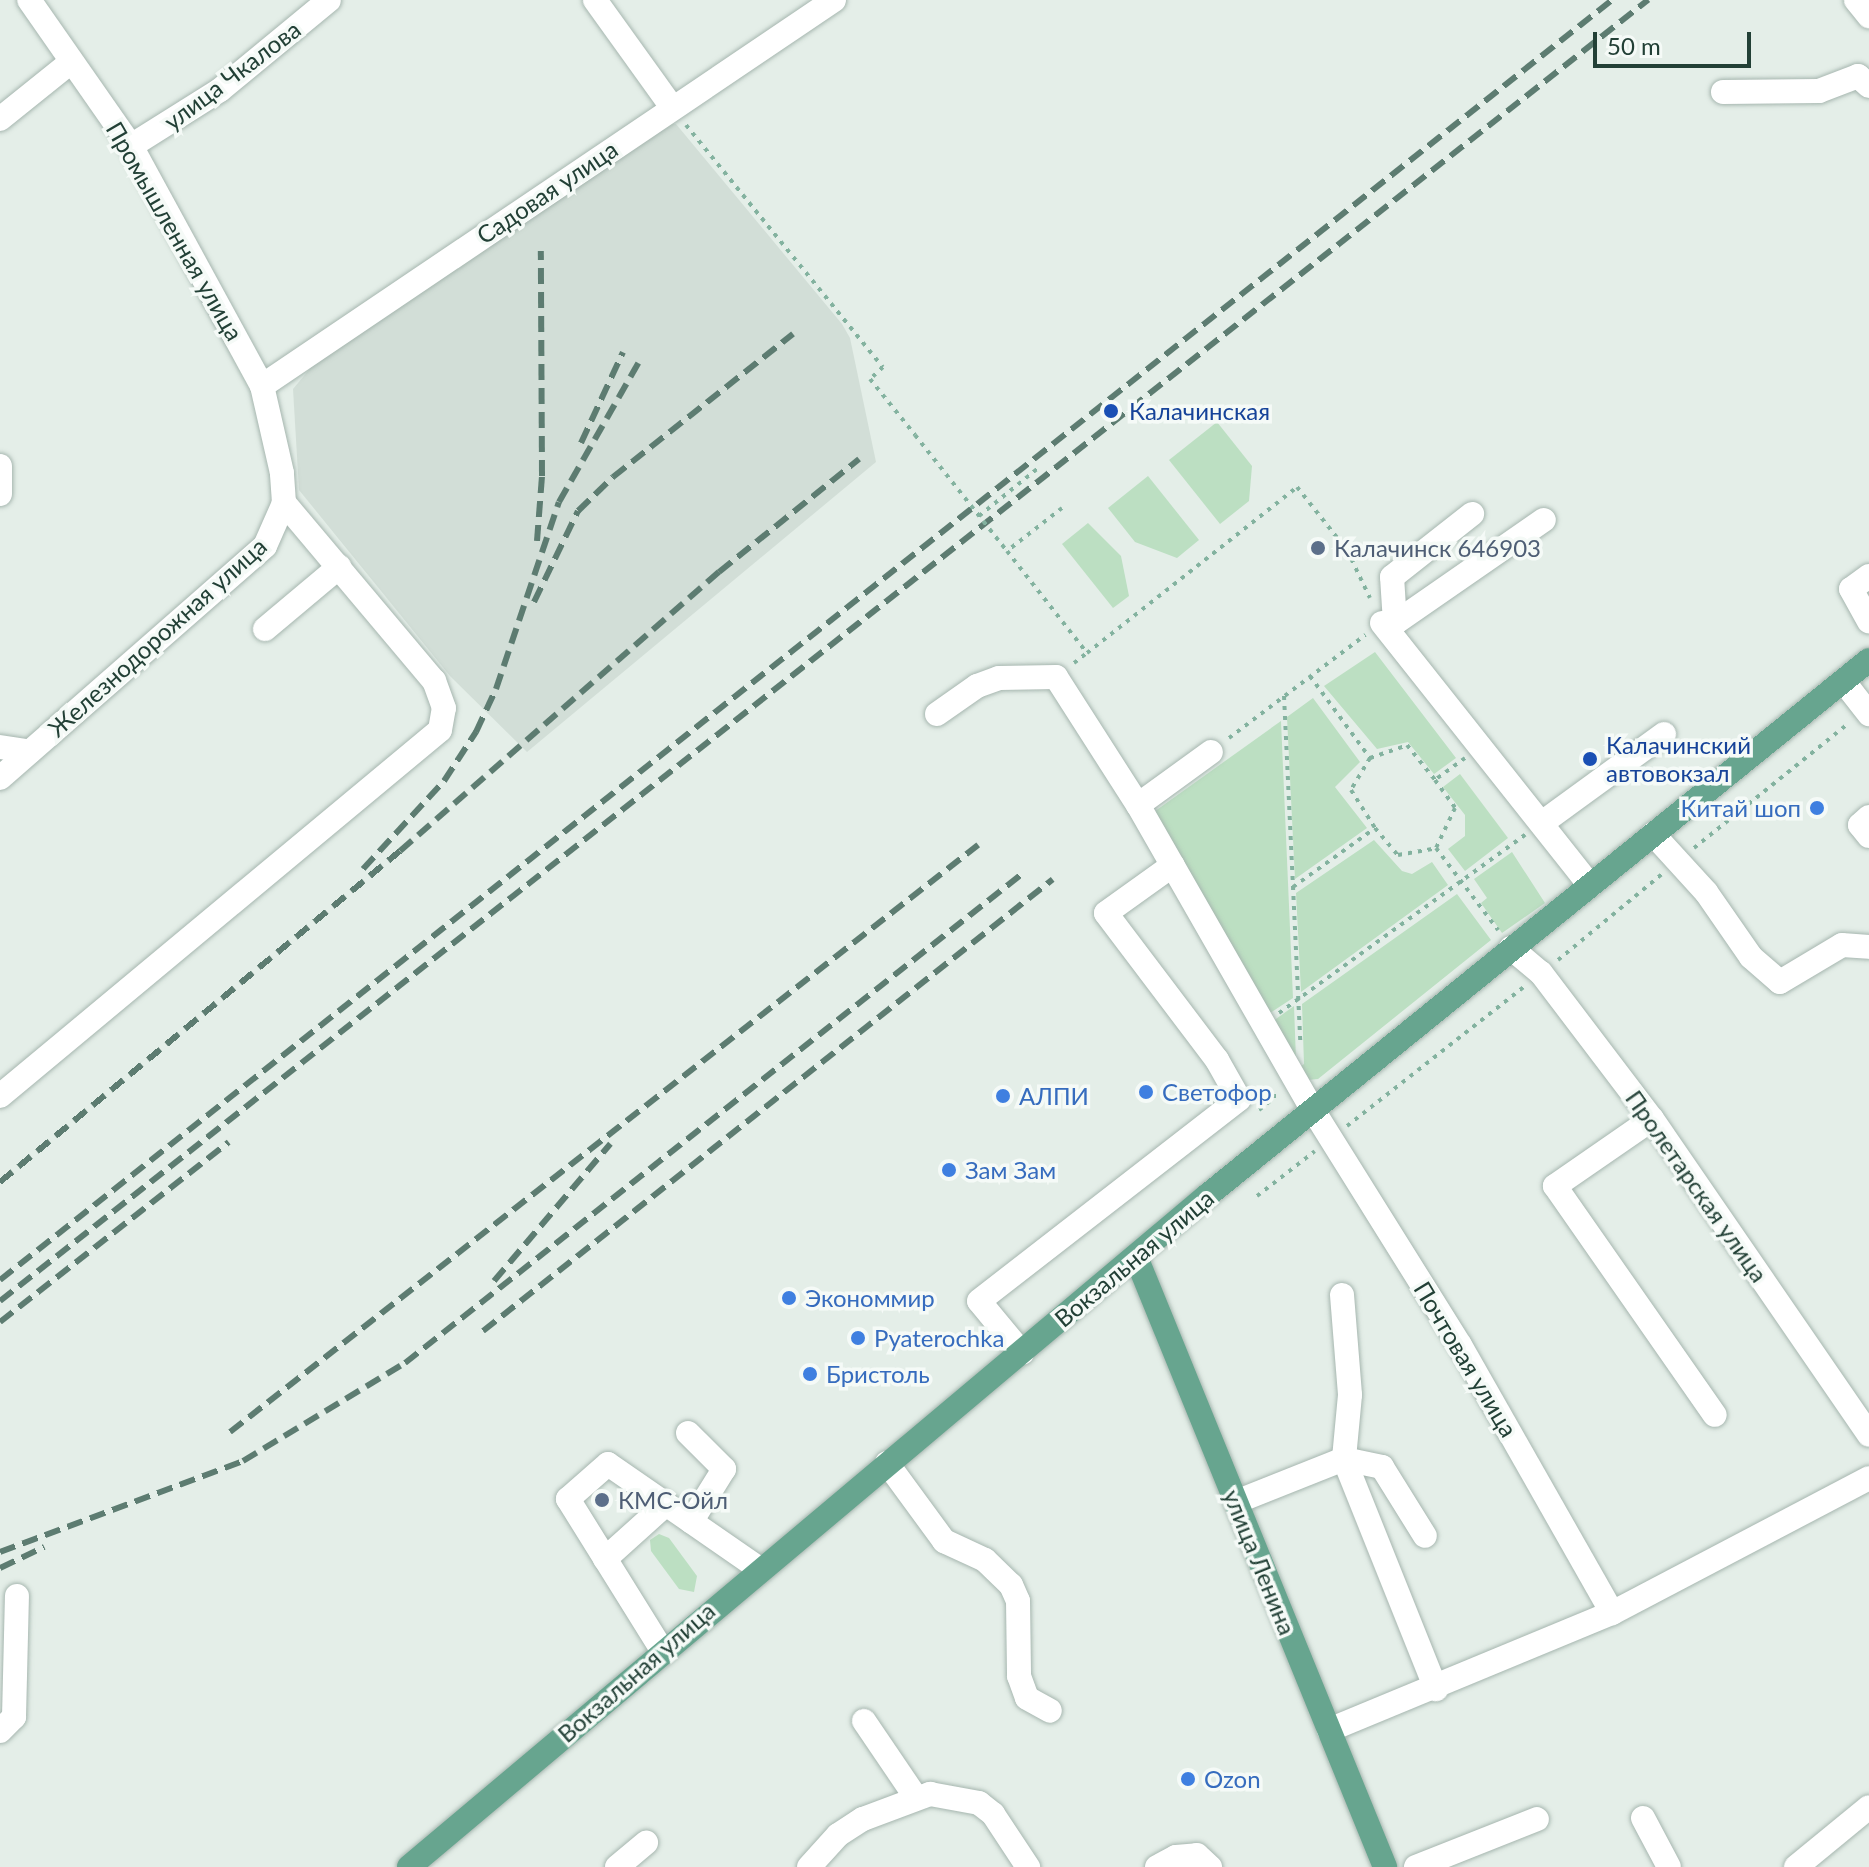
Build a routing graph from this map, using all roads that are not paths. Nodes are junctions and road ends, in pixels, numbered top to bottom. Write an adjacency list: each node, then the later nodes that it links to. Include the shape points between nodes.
1 (29, 0): 7 (street, Промышленная улица)
2 (329, 0): 12 (street, улица Чкалова, via 210,97)
3 (595, 0): 10 (street)
4 (834, 0): 10 (street, Садовая улица)
5 (1856, 0): 6 (street)
6 (1869, 16)
7 (71, 62): 11 (street); 12 (street, Промышленная улица)
8 (1865, 74): 9 (street, via 1819,91)
9 (1723, 92)
10 (672, 107): 13 (street, Садовая улица)
11 (0, 119)
12 (131, 146): 13 (street, Промышленная улица)
13 (262, 386): 16 (street, Железнодорожная улица)
14 (0, 466): 15 (street)
15 (0, 494)
16 (284, 503): 19 (street); 30 (street, Железнодорожная улица, via 265,546)
17 (1472, 514): 22 (street, via 1392,577)
18 (1544, 520): 22 (street)
19 (339, 567): 23 (street); 42 (street, via 434,681 444,708 440,730)
20 (1869, 576): 21 (street, via 1851,589)
21 (1869, 621)
22 (1389, 623): 35 (street)
23 (265, 629)
24 (1869, 660): 25 (main road, Вокзальная улица)
25 (1844, 682): 26 (street); 36 (main road, Вокзальная улица)
26 (1867, 712)
27 (937, 714): 33 (street, Почтовая улица, via 977,686 999,678 1056,677)
28 (1664, 734): 35 (street)
29 (0, 747): 30 (street)
30 (30, 752): 32 (street, Железнодорожная улица)
31 (1211, 752): 33 (street)
32 (0, 778)
33 (1138, 805): 38 (street, Почтовая улица)
34 (1869, 817): 37 (street, via 1860,825)
35 (1542, 823): 39 (street)
36 (1653, 834): 39 (main road, Вокзальная улица); 40 (street, via 1751,957 1780,982 1842,945)
37 (1869, 836)
38 (1173, 865): 43 (street, Почтовая улица); 47 (street, via 1106,913 1217,1060 1239,1099 979,1301)
39 (1590, 885): 41 (main road, Вокзальная улица)
40 (1869, 947)
41 (1511, 948): 43 (main road, Вокзальная улица); 44 (street, Пролетарская улица, via 1541,973)
42 (0, 1096)
43 (1313, 1110): 45 (main road, Вокзальная улица); 61 (street, Почтовая улица, via 1460,1345)
44 (1652, 1119): 48 (street, via 1555,1186); 50 (street, Пролетарская улица)
45 (1136, 1257): 47 (main road, Вокзальная улица); 54 (main road, улица Ленина)
46 (1342, 1295): 51 (street, via 1350,1395)
47 (1022, 1353): 52 (main road, Вокзальная улица)
48 (1715, 1415)
49 (688, 1433): 56 (street, via 724,1469)
50 (1869, 1435)
51 (1344, 1459): 54 (street); 57 (street, via 1382,1467); 63 (street)
52 (887, 1463): 59 (main road, Вокзальная улица); 64 (street, via 944,1541 985,1560 1011,1585 1018,1601 1019,1676 1027,1698)
53 (1869, 1478): 61 (street)
54 (1236, 1502): 66 (main road, улица Ленина)
55 (666, 1504): 56 (street); 58 (street); 58 (street, via 608,1464 568,1499)
56 (691, 1522): 59 (street)
57 (1425, 1536)
58 (605, 1559): 62 (street)
59 (758, 1568): 62 (main road, Вокзальная улица)
60 (17, 1596): 67 (street, via 14,1717)
61 (1612, 1613): 63 (street)
62 (662, 1650): 73 (main road, Вокзальная улица)
63 (1436, 1689): 66 (street)
64 (1050, 1711)
65 (864, 1721): 68 (street)
66 (1329, 1730): 79 (main road, улица Ленина)
67 (0, 1731)
68 (915, 1796): 75 (street, via 838,1835); 76 (street, via 960,1796 979,1803 993,1814)
69 (1866, 1817): 82 (street)
70 (1643, 1818): 81 (street)
71 (1537, 1819): 80 (street)
72 (646, 1843): 74 (street)
73 (409, 1867)
74 (617, 1867)
75 (809, 1867)
76 (1028, 1867)
77 (1157, 1867): 78 (street, via 1176,1857 1197,1855)
78 (1210, 1867)
79 (1385, 1867)
80 (1416, 1867)
81 (1669, 1867)
82 (1796, 1867)

